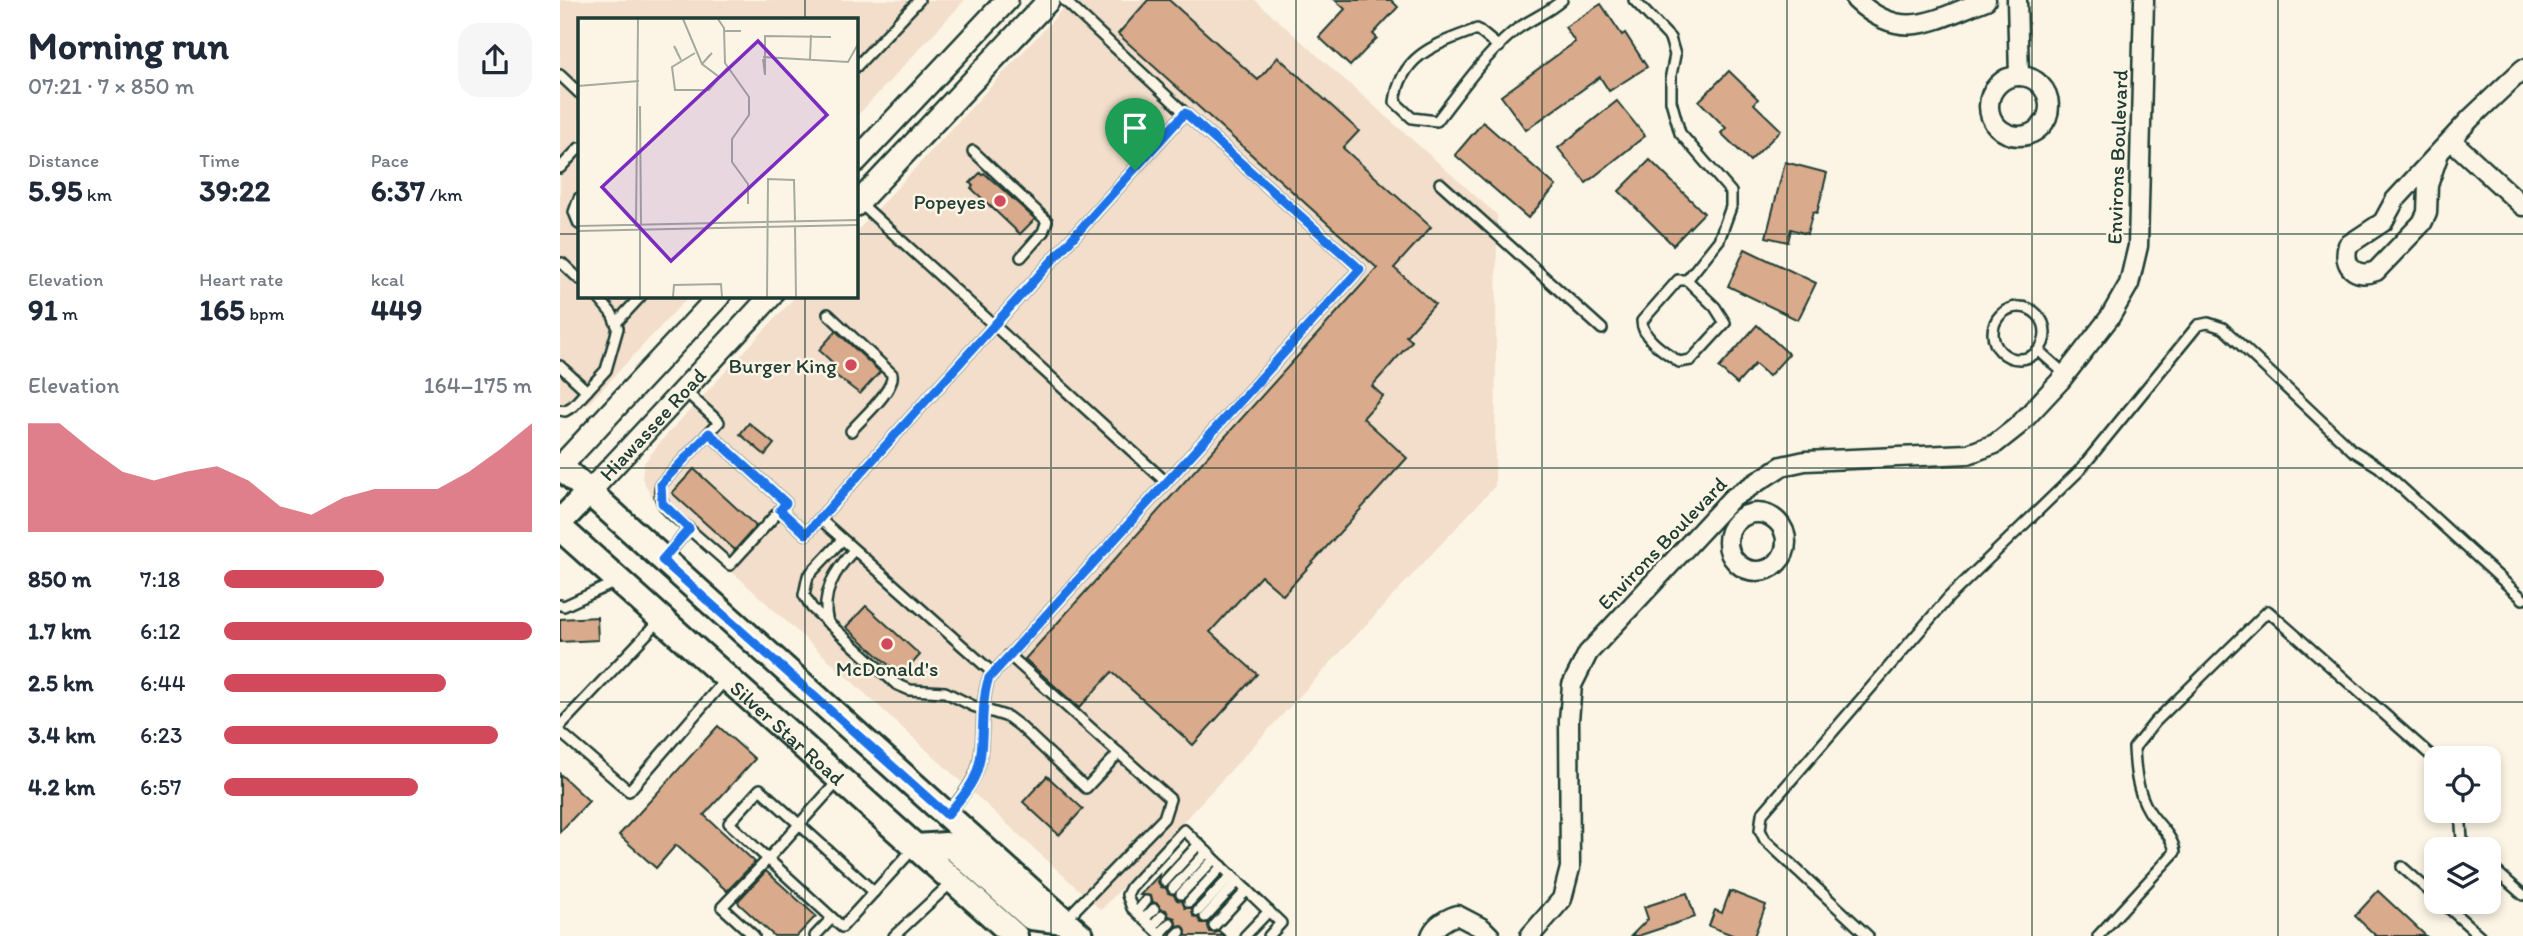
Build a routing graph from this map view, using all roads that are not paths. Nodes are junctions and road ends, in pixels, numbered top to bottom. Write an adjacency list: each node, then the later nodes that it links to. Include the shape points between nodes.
1 (919, 0): 12 (lane)
2 (1007, 0): 21 (street)
3 (1049, 0): 25 (street)
4 (1064, 0): 17 (lane)
5 (1562, 0): 11 (lane)
6 (1634, 0): 32 (lane, via 1670,38 1675,55 1671,101 1679,133 1731,192 1731,207 1718,240)
7 (1856, 0): 8 (street, via 1886,22 1915,26)
8 (1986, 0)
9 (2017, 0): 15 (street)
10 (2144, 0): 43 (street, Environs Boulevard, via 2138,246 2123,295)
11 (1499, 47): 11 (lane, via 1437,121 1412,118 1395,102 1397,84 1414,59 1437,44 1477,29)
12 (858, 65)
13 (2523, 69): 18 (street)
14 (560, 75): 16 (lane)
15 (2019, 76)
16 (578, 92)
17 (1185, 113): 39 (lane); 50 (lane, via 1360,269)
18 (2445, 147): 18 (street, via 2395,200 2383,222 2348,245 2344,256 2358,274 2376,271 2422,223 2428,185); 27 (street)
19 (578, 149): 22 (lane)
20 (973, 150): 29 (lane, via 1047,221 1046,229)
21 (858, 159)
22 (560, 168)
23 (1440, 183): 40 (lane)
24 (578, 201): 28 (lane, via 574,212)
25 (858, 203)
26 (858, 205): 39 (lane)
27 (2523, 205)
28 (578, 222)
29 (1021, 257)
30 (562, 263): 31 (lane)
31 (578, 278)
32 (1687, 280): 32 (lane, via 1678,279 1642,321 1654,343 1679,362 1691,360 1725,323)
33 (599, 298): 38 (lane)
34 (639, 298): 38 (lane)
35 (717, 298): 49 (street, Hiawassee Road)
36 (769, 298): 44 (street, Hiawassee Road)
37 (828, 314): 47 (lane, via 893,378 889,389)
38 (616, 323): 45 (lane, via 606,370)
39 (993, 327): 50 (lane); 54 (lane)
40 (1602, 329)
41 (2039, 351): 41 (lane, via 2045,332 2036,314 2017,307 2000,316 1993,335 2002,353 2021,359); 43 (lane)
42 (560, 366): 45 (lane)
43 (2065, 374): 53 (street, Environs Boulevard, via 2019,425 1995,444 1968,454 1805,461 1782,466)
44 (684, 390): 48 (lane, via 719,422); 51 (street, Hiawassee Road)
45 (587, 391): 46 (lane, via 573,406)
46 (560, 410)
47 (851, 431)
48 (709, 433): 52 (lane, via 786,503); 58 (lane, via 661,484 665,508)
49 (560, 467): 51 (main road)
50 (1166, 482): 67 (lane)
51 (589, 492): 55 (main road, Hiawassee Road); 61 (main road)
52 (780, 510): 54 (lane, via 806,534); 58 (lane, via 730,565)
53 (1719, 511): 56 (street); 115 (street, Environs Boulevard, via 1588,653 1572,685 1570,868 1562,899)
54 (820, 519): 59 (lane)
55 (560, 522)
56 (1733, 524)
57 (560, 528): 62 (main road, Silver Star Road)
58 (689, 529): 61 (lane)
59 (842, 540): 60 (lane); 66 (lane, via 808,576 804,588 806,600)
60 (854, 550): 66 (lane, via 833,577 825,603); 68 (lane)
61 (662, 560): 76 (main road)
62 (619, 581): 64 (lane); 65 (main road, Silver Star Road)
63 (2523, 599): 116 (lane, via 2388,474 2352,450 2223,328 2208,323 2197,326 2079,471 1949,597 1762,814 1760,830 1765,840)
64 (560, 605)
65 (661, 619): 69 (main road, Silver Star Road); 71 (lane)
66 (828, 623): 70 (lane, via 902,687 945,692)
67 (1009, 655): 68 (lane); 74 (lane)
68 (993, 673): 70 (lane, via 986,684)
69 (727, 678): 72 (lane, via 629,791); 75 (main road, Silver Star Road)
70 (984, 709): 74 (lane, via 1014,721 1086,788); 76 (lane, via 977,774)
71 (560, 726)
72 (560, 732)
73 (2424, 749): 117 (lane, via 2269,611 2134,748 2136,777 2148,809 2174,843 2175,852)
74 (1119, 753): 105 (lane, via 1170,799 1164,818)
75 (840, 779): 77 (lane); 79 (main road, Silver Star Road)
76 (947, 815): 105 (main road)
77 (799, 825): 81 (lane); 81 (lane, via 760,789 729,823); 91 (lane)
78 (1199, 844): 80 (lane); 87 (lane); 99 (lane, via 1184,830 1131,887 1127,895)
79 (915, 846): 86 (main road, Silver Star Road); 91 (lane); 105 (main road, via 954,848 1031,917)
80 (1211, 855): 82 (lane); 90 (lane)
81 (768, 859): 101 (lane); 107 (lane, via 722,907)
82 (1222, 866): 85 (lane); 94 (lane)
83 (2402, 867): 88 (lane)
84 (2501, 876): 92 (lane)
85 (1235, 878): 89 (lane); 97 (lane)
86 (954, 881): 109 (lane); 110 (main road, Silver Star Road)
87 (1165, 881)
88 (2424, 886)
89 (1247, 890): 96 (lane); 104 (lane)
90 (1177, 891)
91 (874, 892): 101 (lane, via 842,927)
92 (2523, 895)
93 (1146, 901): 99 (lane)
94 (1189, 902)
95 (1154, 909): 99 (lane)
96 (1269, 911): 111 (lane); 112 (lane, via 1282,923)
97 (1202, 914)
98 (2455, 914): 118 (lane)
99 (1140, 916): 103 (lane)
100 (1162, 916): 103 (lane)
101 (832, 918): 108 (lane)
102 (1170, 923): 106 (lane)
103 (1152, 926): 106 (lane)
104 (1214, 926)
105 (1073, 929)
106 (1161, 935)
107 (754, 936)
108 (815, 936)
109 (894, 936)
110 (1015, 936)
111 (1245, 936)
112 (1269, 936)
113 (1430, 936): 114 (street, via 1447,918 1457,915)
114 (1490, 936)
115 (1530, 936)
116 (1868, 936)
117 (2098, 936)
118 (2480, 936)

